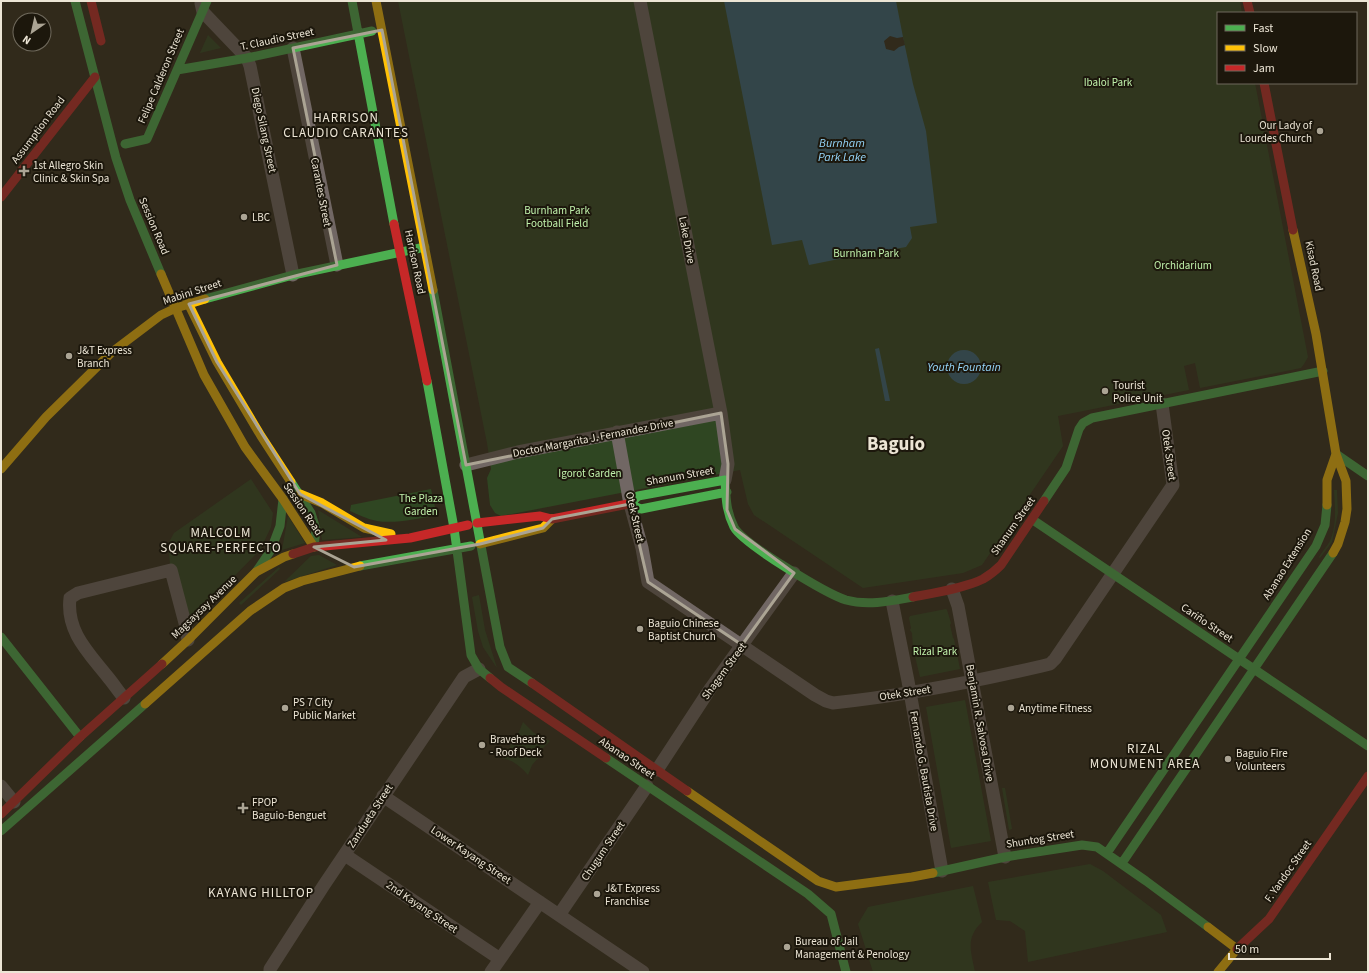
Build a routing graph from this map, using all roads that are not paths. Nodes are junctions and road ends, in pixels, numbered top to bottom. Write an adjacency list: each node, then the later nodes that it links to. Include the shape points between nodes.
1 (75, 1): 15 (main road, Session Road)
2 (91, 1): 11 (main road)
3 (352, 1): 10 (main road, Harrison Road)
4 (376, 1): 9 (main road, Harrison Road)
5 (640, 1): 28 (street, Lake Drive)
6 (1247, 1): 8 (main road)
7 (203, 5): 13 (street, Diego Silang Street); 14 (main road, Felipe Calderon Street)
8 (1250, 12)
9 (382, 30): 10 (main road, T. Claudio Street); 19 (main road, Harrison Road)
10 (360, 33): 12 (main road, T. Claudio Street); 20 (main road, Harrison Road)
11 (102, 48)
12 (293, 48): 13 (main road, T. Claudio Street); 21 (street, Carantes Street)
13 (247, 58): 14 (main road, T. Claudio Street); 22 (street, Diego Silang Street)
14 (177, 70): 17 (main road, Felipe Calderon Street, via 147,139)
15 (95, 77): 18 (main road, Assumption Road); 25 (main road, Session Road, via 130,200)
16 (1264, 84): 26 (main road, Kisad Road)
17 (125, 144)
18 (1, 197)
19 (425, 247): 20 (main road, Mabini Street); 31 (main road, Harrison Road)
20 (400, 252): 21 (main road, Mabini Street); 41 (main road, Harrison Road)
21 (337, 265): 22 (main road, Mabini Street)
22 (294, 275): 24 (main road, Mabini Street)
23 (184, 293): 24 (main road, Session Road)
24 (189, 304): 25 (main road, Mabini Street); 35 (main road, Session Road, via 217,362 261,436)
25 (176, 308): 32 (main road, Mabini Street, via 161,315 112,352 46,417); 36 (main road, Session Road, via 209,385 245,447)
26 (1323, 371): 27 (main road, Shanum Street); 30 (main road, Kisad Road)
27 (1162, 404): 39 (main road, Shanum Street, via 1092,418 1083,423 1066,468); 54 (street, Otek Street, via 1173,485)
28 (721, 413): 29 (street, Doctor Margarita J. Fernandez Drive); 34 (street, Lake Drive, via 728,464)
29 (617, 432): 31 (street, Doctor Margarita J. Fernandez Drive); 37 (street, Otek Street)
30 (1336, 454): 33 (main road); 47 (main road, Abanao Extension, via 1327,480 1325,524); 50 (main road, via 1346,481 1347,509 1342,534)
31 (466, 465): 40 (main road, Harrison Road)
32 (1, 469)
33 (1368, 476)
34 (726, 486): 37 (main road, Shanum Street, via 638,496); 37 (main road, Shanum Street, via 641,509); 53 (main road, Shanum Street, via 727,510 735,529 744,539)
35 (300, 494): 42 (main road, via 322,503 364,528); 44 (main road, Session Road, via 316,529)
36 (283, 500): 44 (main road, Session Road); 52 (main road, via 280,526 270,550)
37 (630, 504): 38 (main road, Shanum Street); 61 (street, Otek Street, via 648,582)
38 (552, 519): 40 (main road, Shanum Street, via 540,516); 43 (main road, Shanum Street, via 543,528)
39 (1033, 520): 54 (main road, Cariño Street); 56 (main road, Shanum Street, via 992,573 983,579)
40 (477, 523): 41 (main road, Magsaysay Avenue); 43 (main road, Abanao Street)
41 (454, 528): 42 (main road, Magsaysay Avenue); 45 (main road, Abanao Street)
42 (410, 538): 44 (main road, Magsaysay Avenue)
43 (480, 544): 45 (main road); 71 (main road, Abanao Street, via 500,647 508,667)
44 (314, 547): 46 (main road); 49 (main road); 52 (main road, Magsaysay Avenue, via 284,557)
45 (456, 548): 51 (main road); 63 (main road, Abanao Street, via 471,655)
46 (327, 554)
47 (1309, 556): 50 (main road); 62 (main road, Abanao Extension)
48 (340, 560): 51 (main road)
49 (298, 562)
50 (1325, 566): 64 (main road)
51 (354, 567): 58 (main road, via 284,588)
52 (256, 572): 60 (main road, Magsaysay Avenue)
53 (794, 573): 57 (main road, Shanum Street, via 846,600 876,603); 61 (street, Shagem Street)
54 (1113, 574): 62 (main road, Cariño Street); 65 (street, Otek Street, via 1050,664)
55 (276, 582): 58 (main road)
56 (952, 589): 57 (main road, Shanum Street); 65 (street, Benjamin R. Salvosa Drive, via 958,606)
57 (892, 601): 66 (street, Fernando G. Bautista Drive)
58 (250, 611): 79 (main road)
59 (1, 637): 68 (main road)
60 (188, 640): 67 (main road, Magsaysay Avenue); 67 (street, via 171,570 78,593 70,598 69,609 82,646)
61 (742, 645): 66 (street, Otek Street, via 826,701 833,703); 71 (street, Shagem Street)
62 (1239, 659): 64 (main road, Cariño Street); 70 (main road, Abanao Extension)
63 (479, 669): 75 (main road, Abanao Street, via 501,687); 76 (street, Zandueta Street, via 464,677)
64 (1255, 669): 69 (main road, Cariño Street); 72 (main road)
65 (973, 682): 66 (street, Otek Street); 84 (street, Benjamin R. Salvosa Drive)
66 (910, 692): 86 (street, Fernando G. Bautista Drive)
67 (124, 698): 68 (main road, Magsaysay Avenue)
68 (80, 737): 77 (main road, Magsaysay Avenue)
69 (1368, 746)
70 (1171, 759): 72 (main road); 82 (main road, Abanao Extension)
71 (657, 770): 80 (main road, Abanao Street)
72 (1187, 770): 85 (main road)
73 (1368, 776): 92 (main road, F. Yandoc Street, via 1269,919)
74 (1, 786): 77 (street)
75 (648, 786): 81 (main road, Abanao Street); 91 (street, Chugum Street)
76 (383, 796): 83 (street, Zandueta Street); 90 (street, Lower Kayang Street)
77 (14, 802): 78 (main road, Magsaysay Avenue)
78 (1, 814)
79 (1, 831)
80 (745, 832): 81 (main road); 87 (main road, Abanao Street)
81 (736, 845): 97 (main road, Abanao Street, via 833,911)
82 (1107, 853): 84 (main road, Shuntog Street, via 1097,847 1082,845); 85 (main road, Shuntog Street)
83 (345, 854): 93 (street, 2nd Kayang Street); 94 (street, Zandueta Street)
84 (1005, 857): 86 (main road, Shuntog Street)
85 (1122, 863): 92 (main road, Shuntog Street)
86 (942, 871): 88 (main road, Shuntog Street)
87 (818, 881): 88 (main road, Shuntog Street, via 836,887)
88 (864, 884): 89 (main road, Shuntog Street)
89 (848, 895)
90 (540, 902): 91 (street, Lower Kayang Street); 93 (street)
91 (559, 916): 96 (street, Lower Kayang Street)
92 (1237, 949): 98 (main road, F. Yandoc Street)
93 (500, 959): 95 (street)
94 (270, 972)
95 (491, 972)
96 (643, 972)
97 (846, 972)
98 (1218, 972)

